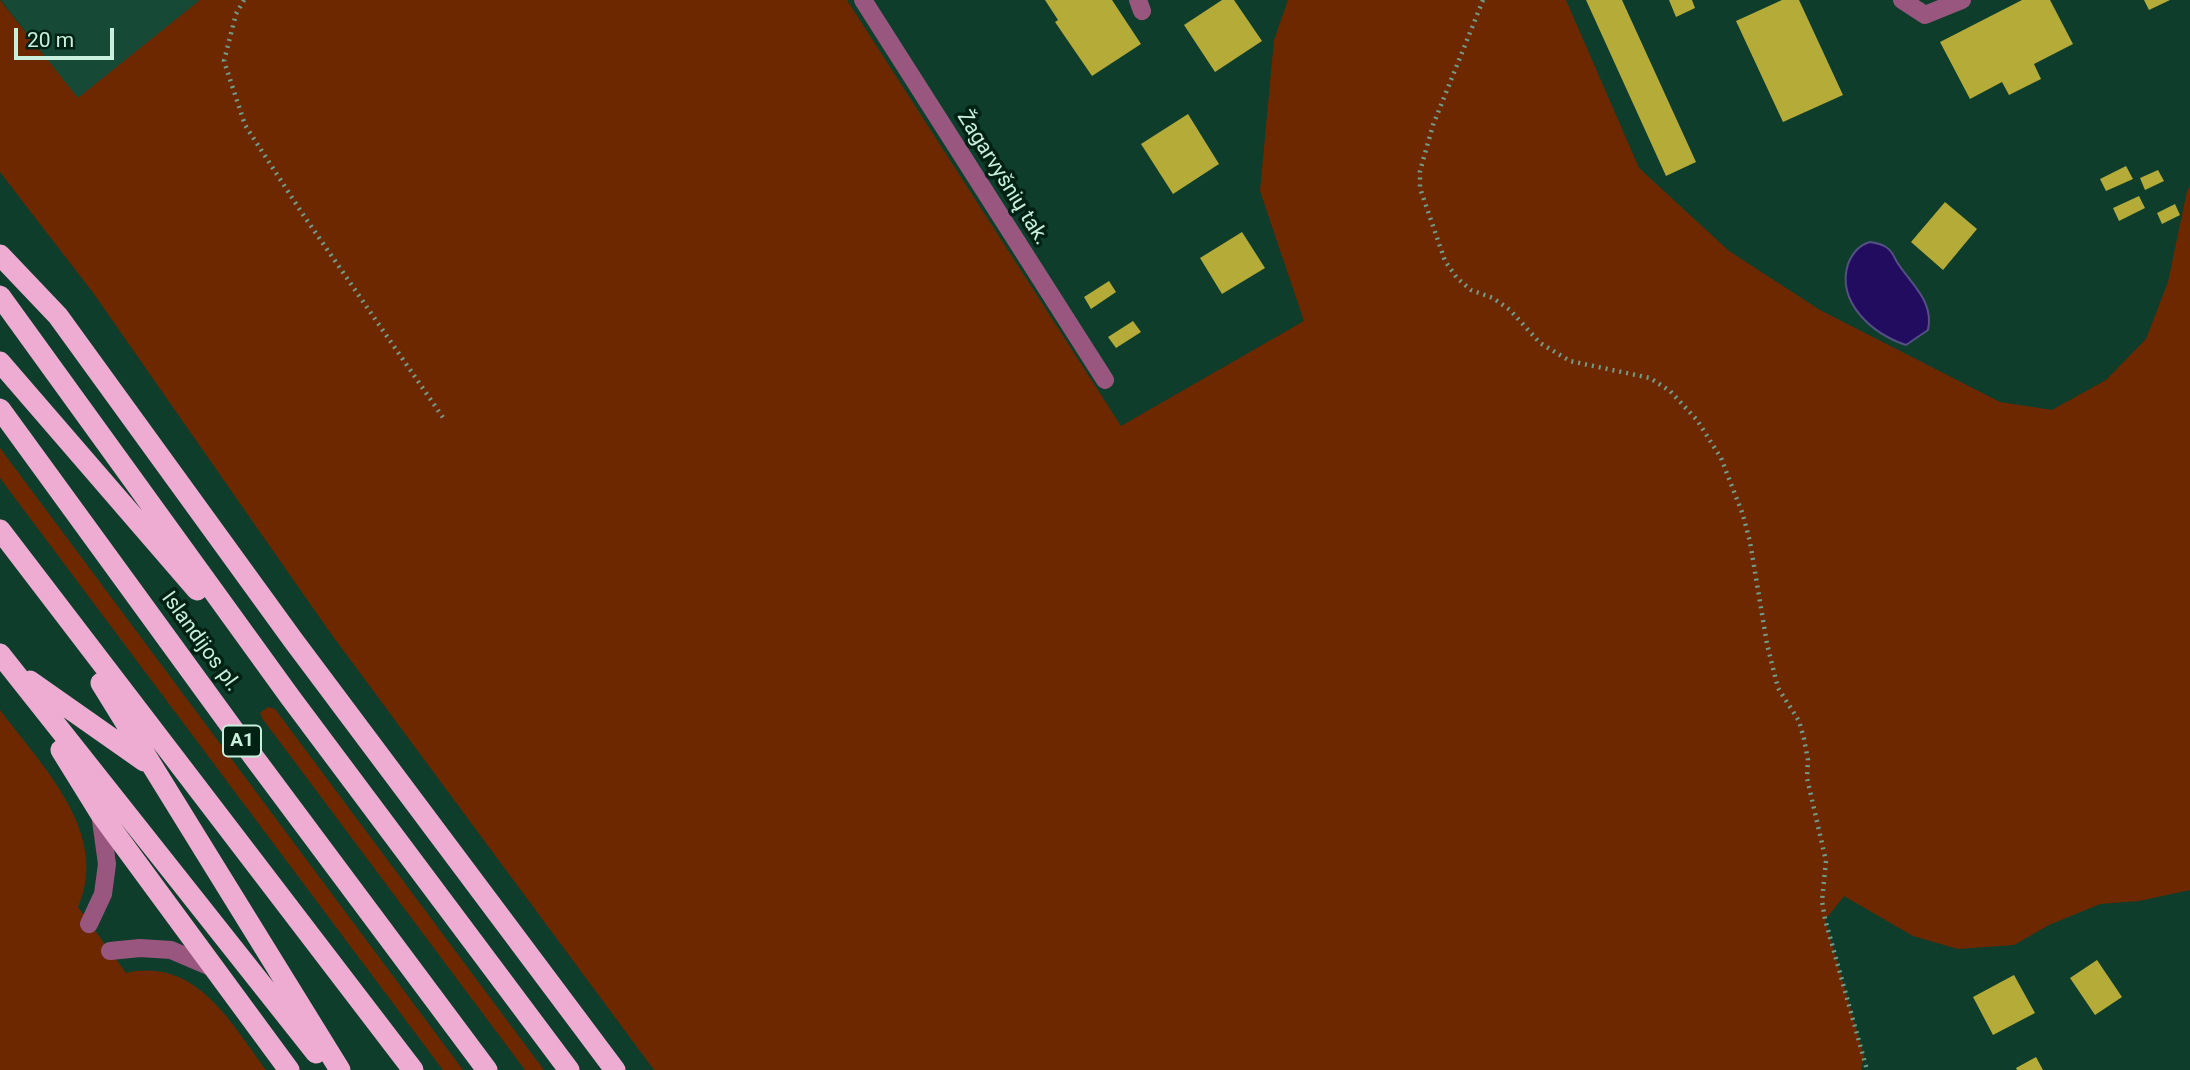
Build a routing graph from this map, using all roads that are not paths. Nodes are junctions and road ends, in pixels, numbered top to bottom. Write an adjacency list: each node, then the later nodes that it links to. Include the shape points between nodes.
1 (863, 0): 7 (street, Žagarvyšnių tak.)
2 (1902, 0): 3 (street, via 1925,15)
3 (1962, 0)
4 (0, 255): 25 (highway, via 58,316)
5 (0, 296): 12 (highway)
6 (0, 362): 12 (highway)
7 (1105, 380)
8 (0, 409): 23 (highway, Islandijos pl. / A1)
9 (0, 530): 10 (highway)
10 (40, 583): 13 (highway); 14 (highway)
11 (5, 661): 13 (highway); 15 (highway); 20 (highway)
12 (290, 697): 24 (highway)
13 (153, 767): 14 (highway); 21 (highway)
14 (212, 808): 22 (highway)
15 (100, 813): 16 (street, via 107,864 103,894); 18 (highway)
16 (89, 924)
17 (110, 951): 18 (street, via 171,950)
18 (213, 968): 19 (highway)
19 (289, 1070)
20 (330, 1070)
21 (340, 1070)
22 (414, 1070)
23 (487, 1070)
24 (569, 1070)
25 (615, 1070)

